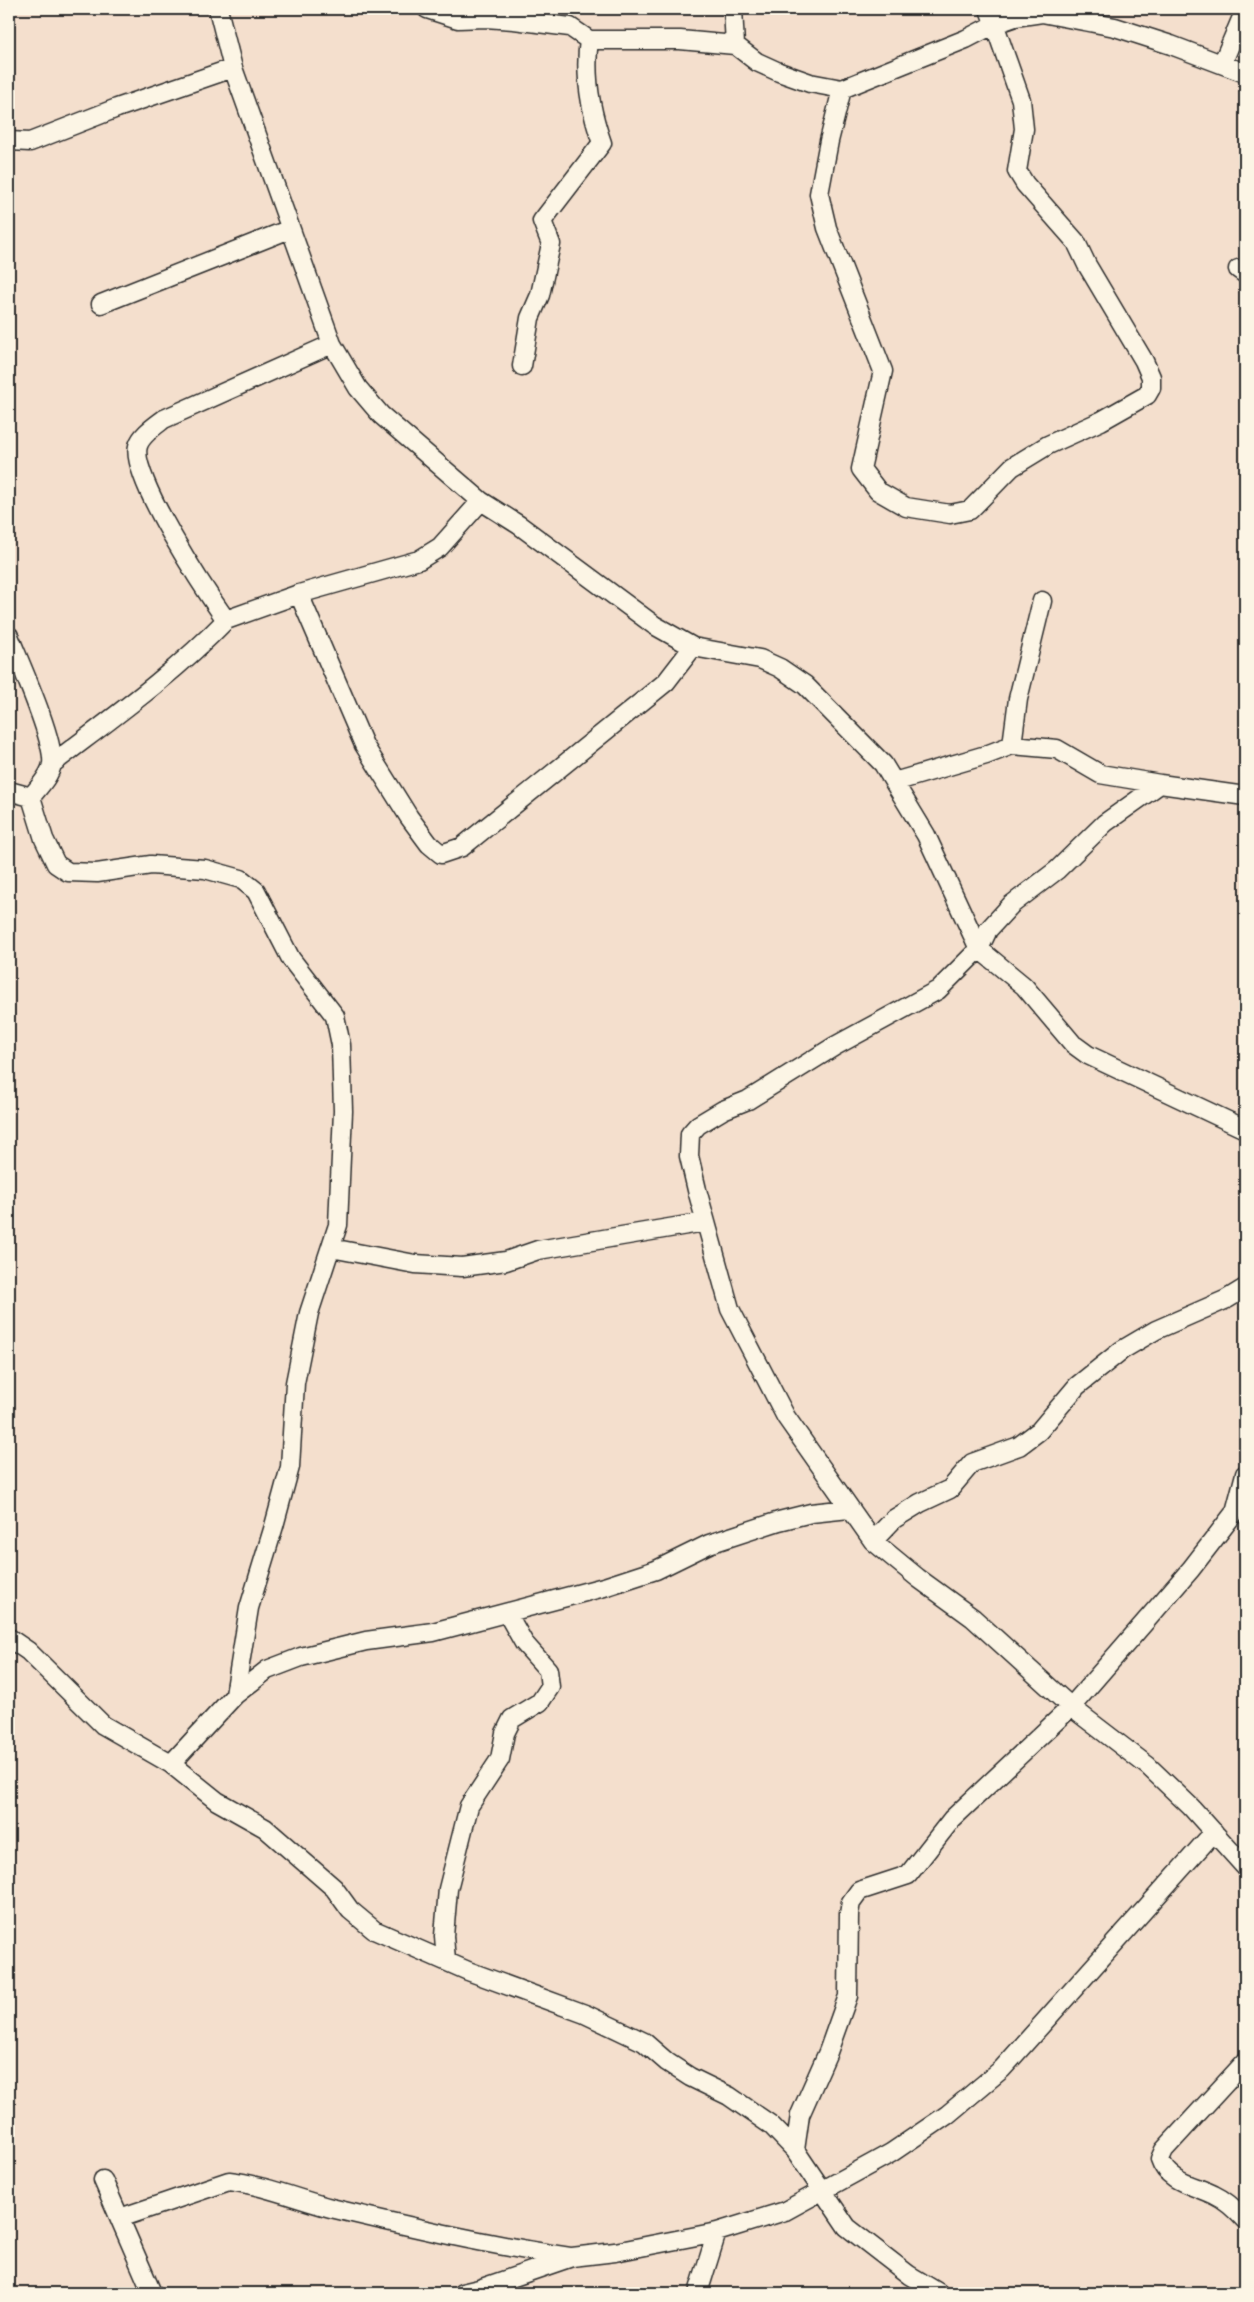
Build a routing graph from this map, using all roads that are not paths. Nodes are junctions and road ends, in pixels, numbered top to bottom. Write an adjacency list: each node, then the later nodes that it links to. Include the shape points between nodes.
1 (218, 9): 9 (street)
2 (427, 9): 6 (street, via 458,19 514,20 570,27)
3 (733, 9): 7 (street)
4 (1245, 10): 8 (street)
5 (992, 16): 8 (street, via 1042,13 1063,16 1115,27); 11 (street, via 966,39); 11 (street, via 1021,100 1024,129 1017,171 1076,242 1144,362 1151,377 1151,388 1134,404 1048,445 1012,467 970,510 950,514 906,507 878,491 861,469 883,371 827,228 819,194)
6 (589, 40): 7 (street, via 680,40); 16 (street, via 586,62 591,113 602,143 542,221 551,244 540,295 530,318)
7 (735, 45): 11 (street, via 757,62 779,72 810,83)
8 (1222, 64): 10 (street)
9 (234, 68): 12 (street, via 30,142); 13 (street)
10 (1245, 73)
11 (842, 89)
12 (9, 141)
13 (290, 229): 14 (street); 15 (street)
14 (101, 304)
15 (332, 344): 17 (street, via 358,388 381,415); 20 (street, via 164,419 138,445 137,458 142,473 176,545)
16 (522, 366)
17 (481, 501): 18 (street, via 440,547 419,560); 22 (street, via 654,624)
18 (299, 594): 20 (street); 22 (street, via 364,745 409,817 429,844 441,854 462,847 636,707 666,682)
19 (1042, 601): 23 (street, via 1018,699)
20 (226, 620): 24 (street, via 156,686)
21 (9, 636): 24 (street, via 48,735)
22 (693, 647): 25 (street, via 760,659 780,668 805,685 883,764)
23 (1012, 745): 25 (street); 26 (street, via 1057,749 1100,774)
24 (52, 764): 29 (street)
25 (894, 782): 30 (street, via 926,835)
26 (1160, 784): 28 (street); 30 (street, via 1105,823 1057,870 1011,905 988,930)
27 (9, 791): 29 (street)
28 (1245, 796)
29 (31, 797): 33 (street, via 44,840 56,864 68,872 97,873 151,865 205,869 241,879 256,891 291,959 335,1016 341,1045 344,1111 338,1225)
30 (979, 949): 31 (street, via 1024,986 1074,1044 1088,1055); 32 (street, via 938,990 835,1046 748,1100 698,1125 690,1134 689,1156)
31 (1245, 1129)
32 (705, 1222): 33 (street, via 538,1250 506,1261 462,1267 415,1264); 36 (street, via 730,1309 748,1347 786,1417)
33 (331, 1248): 40 (street, via 309,1313 295,1383 290,1467 249,1608)
34 (1245, 1288): 37 (street, via 1156,1330 1122,1350 1077,1386 1039,1431 1019,1446 972,1463 950,1489 894,1519)
35 (1245, 1474): 41 (street, via 1235,1512 1191,1569)
36 (849, 1509): 37 (street); 38 (street, via 779,1521 709,1544 656,1570)
37 (873, 1541): 41 (street, via 973,1618)
38 (507, 1613): 40 (street, via 433,1632 366,1641 301,1657 267,1670); 45 (street, via 524,1643 548,1670 550,1687 540,1702 512,1719 505,1733 500,1759 469,1806 448,1889 444,1936)
39 (9, 1638): 42 (street, via 28,1651 103,1725)
40 (234, 1695): 42 (street)
41 (1071, 1708): 43 (street, via 1148,1766); 47 (street, via 952,1820 908,1875 859,1891 851,1902 848,1996 800,2115)
42 (171, 1764): 45 (street, via 217,1801 265,1828 334,1888 350,1910 374,1930)
43 (1214, 1832): 44 (street); 49 (street, via 1002,2069 946,2115 891,2153)
44 (1245, 1867)
45 (446, 1961): 47 (street, via 585,2014 644,2042 667,2062 729,2096 771,2125)
46 (1245, 2062): 51 (street, via 1160,2158 1162,2167 1170,2175 1215,2195)
47 (795, 2150): 49 (street)
48 (103, 2180): 50 (street)
49 (822, 2190): 52 (street, via 785,2211); 57 (street, via 847,2227 909,2275)
50 (120, 2218): 53 (street, via 229,2181 480,2243); 54 (street)
51 (1245, 2220)
52 (716, 2232): 53 (street); 56 (street)
53 (572, 2257): 55 (street)
54 (152, 2293)
55 (462, 2293)
56 (698, 2293)
57 (939, 2293)

